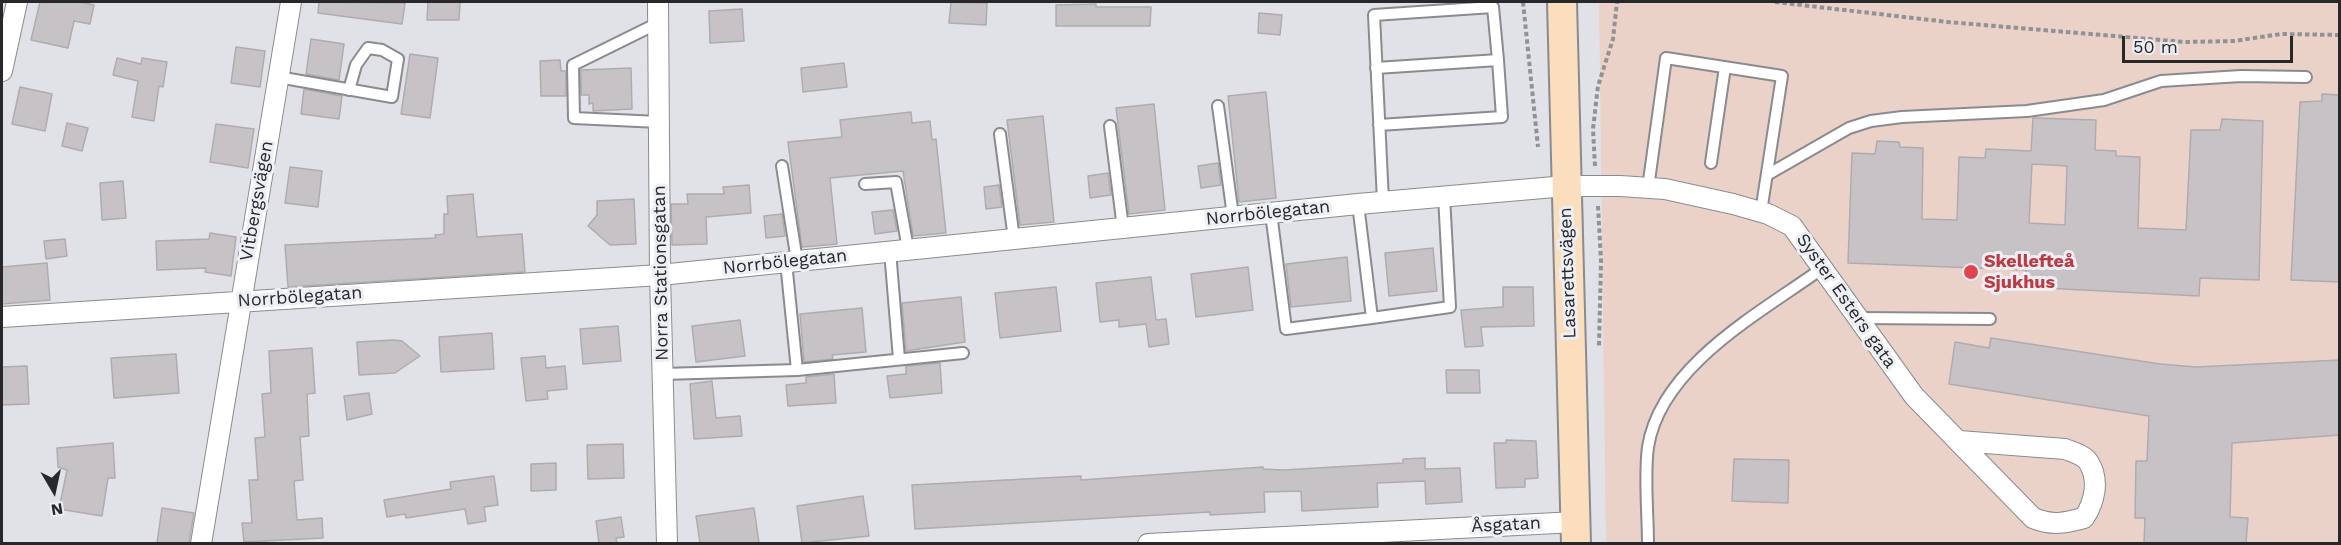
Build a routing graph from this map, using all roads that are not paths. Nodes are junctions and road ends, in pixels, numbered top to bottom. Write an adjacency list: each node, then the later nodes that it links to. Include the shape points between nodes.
1 (17, 2): 9 (street)
2 (291, 2): 10 (street, Vitbergsvägen)
3 (658, 2): 5 (street, Norra Stationsgatan)
4 (1562, 2): 22 (main road, Lasarettsvägen)
5 (658, 23): 14 (street, Norra Stationsgatan); 14 (lane, via 573,64 574,118)
6 (1498, 60): 8 (lane); 8 (lane, via 1494,7 1374,15); 15 (lane, via 1502,117)
7 (1725, 67): 18 (lane); 20 (lane, via 1782,76); 23 (lane, via 1666,58)
8 (1376, 68): 15 (lane)
9 (2, 71)
10 (278, 77): 12 (lane); 36 (street, Vitbergsvägen)
11 (2306, 77): 20 (lane, via 2161,81 2104,100 2027,111 1871,121 1849,128)
12 (349, 90): 12 (lane, via 392,97 398,58 368,48 356,65)
13 (1218, 106): 29 (lane)
14 (659, 122): 35 (street, Norra Stationsgatan)
15 (1379, 125): 25 (lane)
16 (1110, 126): 30 (lane)
17 (1000, 134): 31 (lane)
18 (1711, 164)
19 (782, 166): 33 (lane)
20 (1767, 175): 27 (lane)
21 (865, 184): 32 (lane, via 896,182)
22 (1566, 186): 23 (street, Syster Esters gata); 24 (street, Norrbölegatan); 46 (main road, Lasarettsvägen)
23 (1648, 188): 27 (street, Syster Esters gata)
24 (1444, 196): 25 (street, Norrbölegatan); 38 (lane, via 1450,307)
25 (1383, 201): 26 (street, Norrbölegatan)
26 (1358, 204): 28 (street, Norrbölegatan); 38 (lane)
27 (1761, 212): 34 (street, Syster Esters gata, via 1792,226)
28 (1270, 213): 29 (street, Norrbölegatan); 38 (lane, via 1286,329)
29 (1233, 216): 30 (street, Norrbölegatan)
30 (1123, 228): 31 (street, Norrbölegatan)
31 (1014, 239): 32 (street, Norrbölegatan)
32 (899, 250): 33 (street, Norrbölegatan); 42 (lane)
33 (791, 261): 35 (street, Norrbölegatan); 43 (lane)
34 (1824, 267): 39 (street, Syster Esters gata); 50 (lane, via 1698,358 1678,380 1659,411 1648,447)
35 (660, 275): 36 (street, Norrbölegatan); 44 (street, Norra Stationsgatan)
36 (240, 301): 37 (street, Norrbölegatan); 47 (street, Vitbergsvägen)
37 (2, 317)
38 (1372, 318)
39 (1859, 318): 40 (lane); 45 (street, Syster Esters gata, via 1914,396)
40 (1990, 319)
41 (963, 353): 42 (lane)
42 (900, 359): 43 (lane)
43 (797, 370): 44 (lane)
44 (663, 374): 48 (street, Norra Stationsgatan)
45 (1959, 441): 45 (street, Syster Esters gata, via 2065,449 2078,454 2089,462 2095,499 2084,518 2047,524 2033,518)
46 (1576, 533): 49 (street, Åsgatan)
47 (201, 543)
48 (667, 543)
49 (1148, 543)
50 (1648, 543)

